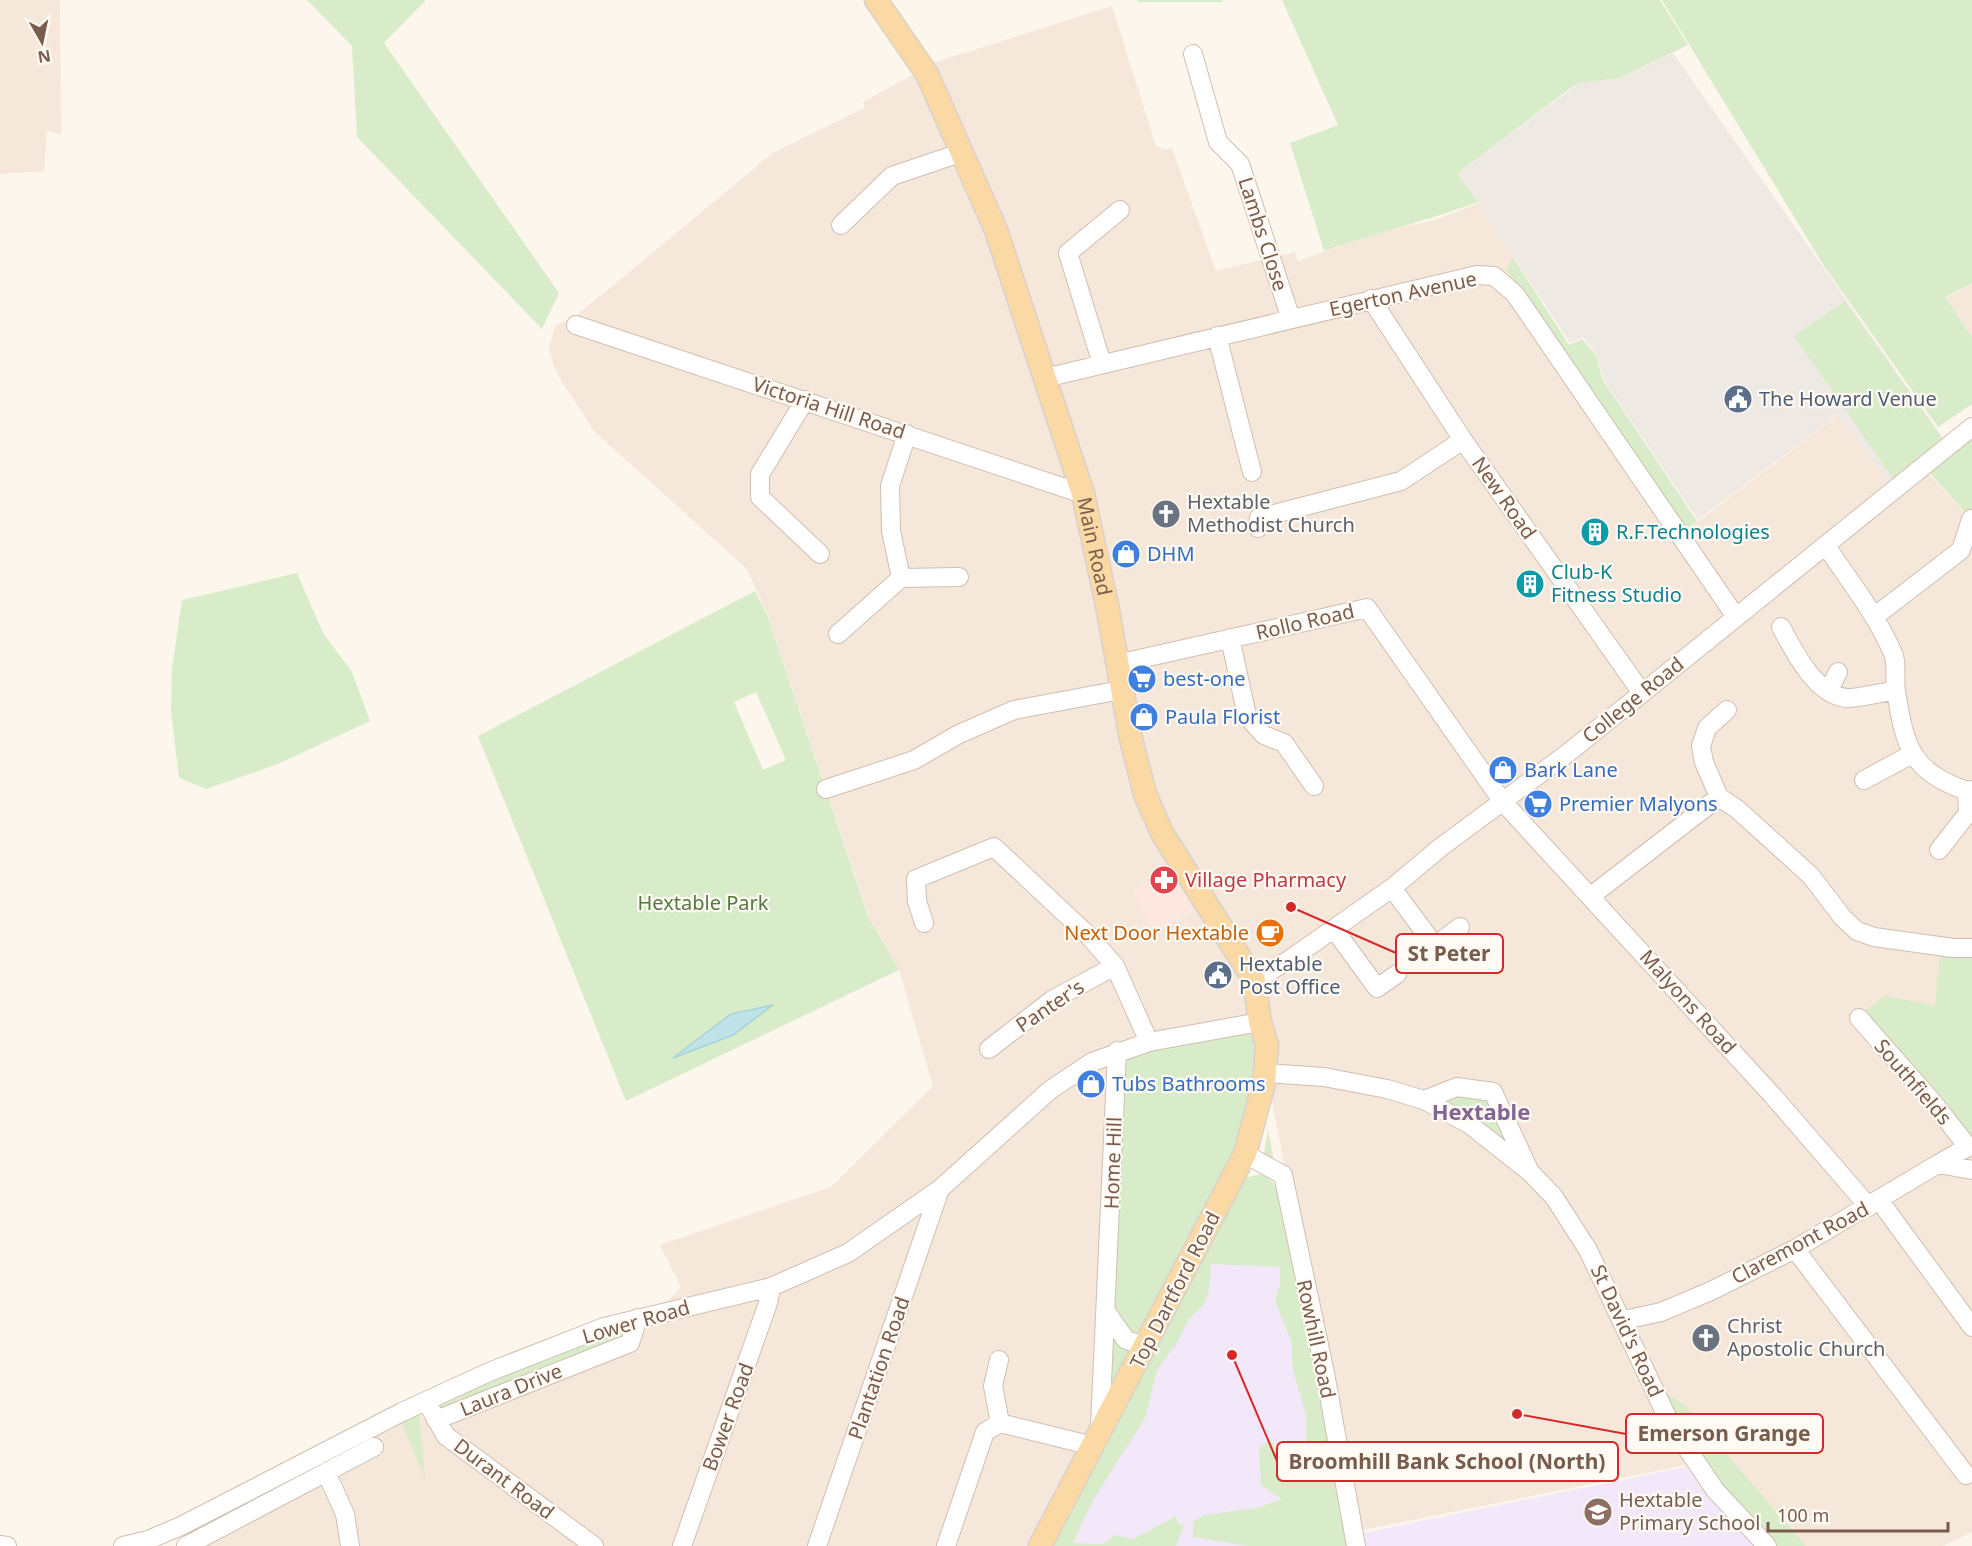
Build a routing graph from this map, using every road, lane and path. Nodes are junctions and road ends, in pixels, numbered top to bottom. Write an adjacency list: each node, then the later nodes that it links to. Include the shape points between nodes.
1 (876, 0): 3 (main road, Main Road, via 923,68)
2 (1193, 54): 7 (street, Lambs Close, via 1218,142 1240,164)
3 (963, 152): 5 (street, via 892,176); 11 (main road, Main Road, via 996,230)
4 (1120, 210): 10 (street, via 1068,253)
5 (841, 225)
6 (1371, 299): 7 (street, Egerton Avenue); 15 (street, New Road); 24 (street, Egerton Avenue, via 1477,274 1494,276 1505,284)
7 (1291, 319): 9 (street, Egerton Avenue)
8 (576, 325): 12 (street, Victoria Hill Road)
9 (1217, 336): 10 (street, Egerton Avenue); 16 (street)
10 (1102, 364): 11 (street, Egerton Avenue)
11 (1045, 378): 17 (main road, Main Road)
12 (805, 400): 14 (street, Victoria Hill Road); 21 (street, via 760,474 760,497)
13 (1972, 427): 20 (street, College Road)
14 (907, 434): 17 (street, Victoria Hill Road); 23 (street, via 890,486 891,531)
15 (1463, 440): 19 (street, via 1401,481 1260,518); 34 (street, New Road)
16 (1252, 472)
17 (1083, 494): 29 (main road, Main Road)
18 (1971, 519): 25 (street, via 1961,550)
19 (1258, 528)
20 (1826, 546): 24 (street, College Road); 25 (street)
21 (820, 554)
22 (959, 577): 23 (street)
23 (901, 578): 27 (street)
24 (1736, 617): 34 (street, College Road)
25 (1874, 617): 33 (street, via 1894,654)
26 (1781, 627): 32 (street, via 1810,676)
27 (838, 634)
28 (1230, 638): 29 (street, Rollo Road); 38 (street, via 1247,716 1264,735 1284,743 1294,767); 42 (street, Rollo Road, via 1367,608)
29 (1117, 664): 31 (main road, Main Road)
30 (1838, 672): 32 (street)
31 (1121, 690): 39 (street, via 1014,710 959,734 914,760); 52 (main road, Main Road, via 1137,768 1162,833)
32 (1829, 690): 33 (street, via 1848,698)
33 (1896, 690): 36 (street)
34 (1642, 693): 42 (street, College Road)
35 (1727, 710): 41 (street, via 1707,728 1701,746)
36 (1912, 754): 37 (street); 40 (street, via 1931,775)
37 (1864, 780)
38 (1314, 786)
39 (826, 789)
40 (1970, 790): 43 (street, via 1968,813)
41 (1719, 797): 45 (street); 50 (street, via 1798,863 1857,930 1874,938)
42 (1503, 802): 44 (street, College Road); 45 (street, Malyons Road)
43 (1939, 850)
44 (1392, 888): 48 (street, College Road); 49 (street)
45 (1591, 896): 65 (street, Malyons Road)
46 (924, 923): 51 (street, via 916,879 994,848 1089,936)
47 (1460, 927): 49 (street)
48 (1335, 929): 49 (street, via 1377,988); 52 (street, College Road)
49 (1435, 946)
50 (1972, 948)
51 (1114, 966): 55 (street); 56 (street, Panter's, via 1052,1000)
52 (1254, 980): 54 (main road, Main Road)
53 (1859, 1018): 61 (street, Southfields, via 1968,1147)
54 (1260, 1022): 55 (street); 58 (main road, Top Dartford Road, via 1267,1045)
55 (1149, 1042): 57 (street)
56 (989, 1049)
57 (1117, 1051): 64 (street, Lower Road, via 1050,1089); 68 (street, Home Hill)
58 (1266, 1073): 59 (street, St David's Road, via 1324,1077); 60 (main road, Top Dartford Road)
59 (1424, 1100): 63 (street, St David's Road, via 1469,1124); 63 (street, St David's Road, via 1457,1087 1493,1092)
60 (1245, 1154): 72 (main road, Top Dartford Road); 91 (street, Rowhill Road, via 1283,1175)
61 (1938, 1164): 62 (street); 65 (street, Claremont Road)
62 (1972, 1170)
63 (1531, 1173): 70 (street, St David's Road, via 1554,1197 1583,1242)
64 (940, 1189): 67 (street, Lower Road, via 848,1253); 88 (street, Plantation Road)
65 (1874, 1203): 66 (street, Claremont Road); 71 (street, Malyons Road)
66 (1795, 1249): 70 (street, Claremont Road, via 1661,1312); 80 (street)
67 (771, 1287): 69 (street, Lower Road); 87 (street, Bower Road)
68 (1107, 1312): 72 (street, via 1126,1340); 77 (street, Home Hill)
69 (638, 1318): 74 (street, Lower Road, via 604,1327); 75 (street, Laura Drive, via 630,1342)
70 (1624, 1320): 92 (street, St David's Road, via 1670,1423 1715,1490)
71 (1972, 1327)
72 (1146, 1346): 77 (main road, Top Dartford Road)
73 (999, 1360): 76 (street, via 993,1386)
74 (427, 1401): 75 (street, Durant Road); 83 (street, Lower Road, via 181,1526)
75 (436, 1419): 86 (street, Durant Road, via 446,1436)
76 (1000, 1424): 77 (street); 89 (street, via 985,1432)
77 (1096, 1440): 90 (main road, Top Dartford Road)
78 (374, 1447): 79 (street)
79 (326, 1472): 84 (street); 85 (street, via 345,1514)
80 (1966, 1475)
81 (0, 1545): 82 (street)
82 (7, 1546)
83 (123, 1546)
84 (186, 1546)
85 (350, 1546)
86 (594, 1546)
87 (682, 1546)
88 (817, 1546)
89 (946, 1546)
90 (1040, 1546)
91 (1356, 1546)
92 (1767, 1546)

